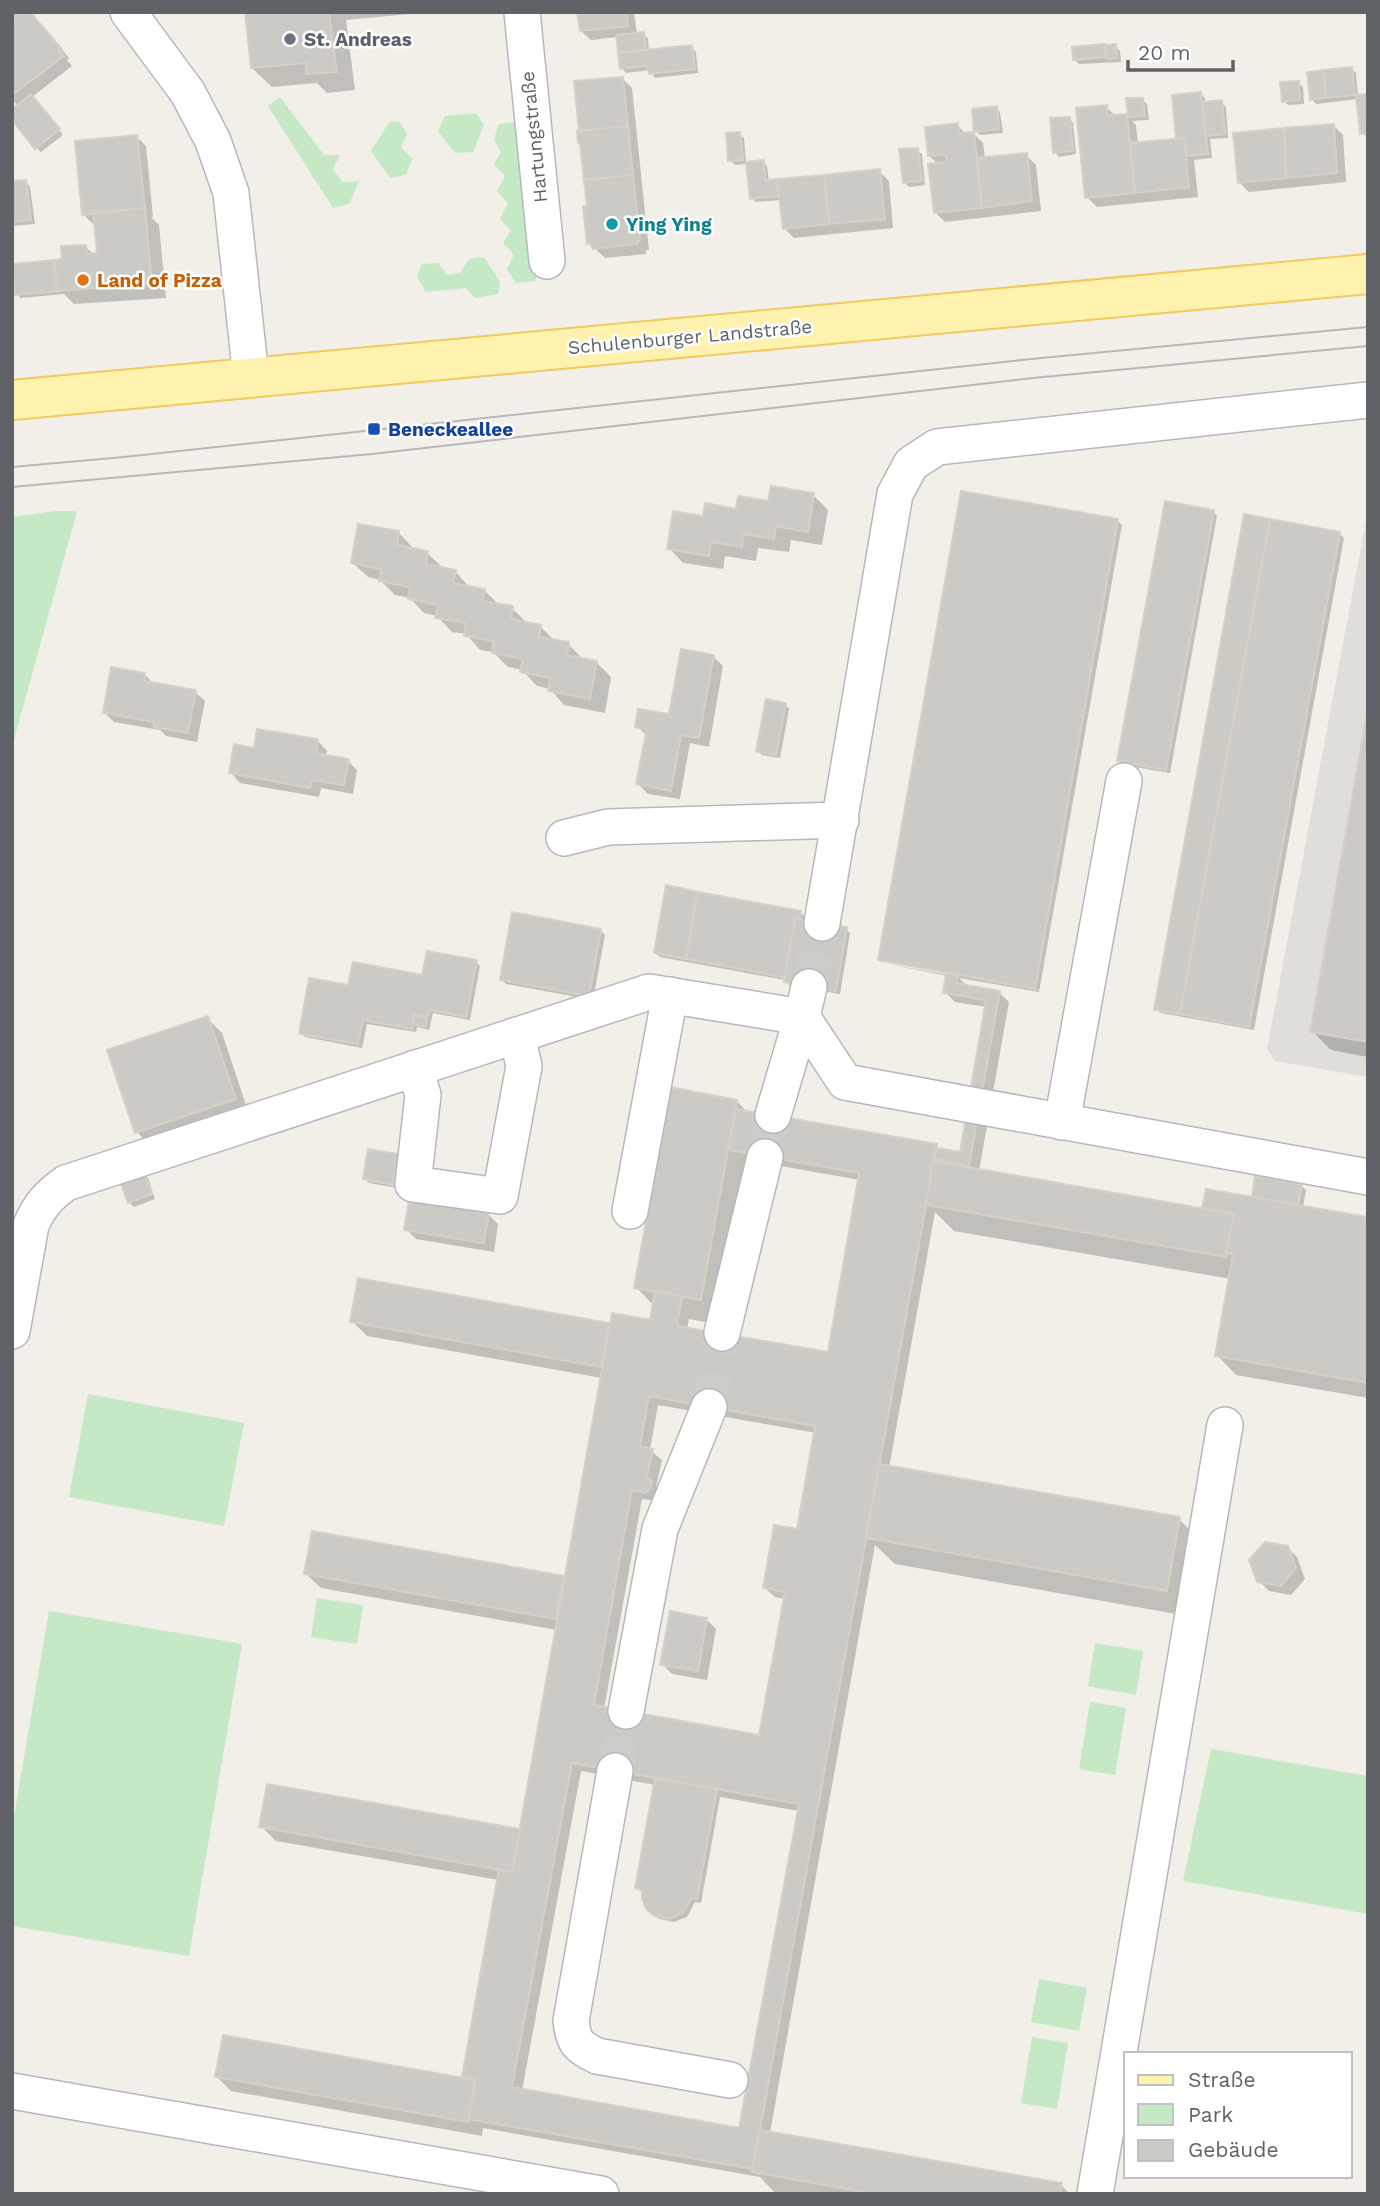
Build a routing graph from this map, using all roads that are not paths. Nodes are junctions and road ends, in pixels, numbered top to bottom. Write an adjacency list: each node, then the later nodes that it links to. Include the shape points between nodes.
1 (128, 12): 5 (street, via 188,93 214,141 231,193)
2 (522, 12): 3 (street, Hartungstraße)
3 (547, 261)
4 (1368, 274): 5 (main road, Schulenburger Landstraße)
5 (251, 377): 6 (main road, Schulenburger Landstraße)
6 (12, 400)
7 (1368, 400): 9 (street, via 937,447 911,464 895,494)
8 (1124, 781): 17 (street)
9 (841, 820): 10 (street, via 608,827); 11 (street)
10 (565, 838)
11 (822, 923)
12 (670, 995): 13 (street); 14 (street, via 649,992); 20 (street)
13 (806, 1002): 16 (street); 17 (street, via 845,1082)
14 (517, 1035): 15 (street); 15 (street, via 524,1066 500,1196 413,1184 423,1095)
15 (415, 1068): 21 (street, via 66,1183 37,1210 31,1225)
16 (773, 1115)
17 (1062, 1122): 19 (street)
18 (765, 1157): 22 (street)
19 (1368, 1177)
20 (630, 1211)
21 (12, 1331)
22 (722, 1333)
23 (709, 1406): 25 (street, via 660,1529)
24 (1225, 1425): 30 (street)
25 (625, 1711)
26 (615, 1771): 27 (street, via 571,2021 574,2038 582,2049 597,2056)
27 (730, 2080)
28 (12, 2091): 29 (street)
29 (601, 2194)
30 (1095, 2194)

